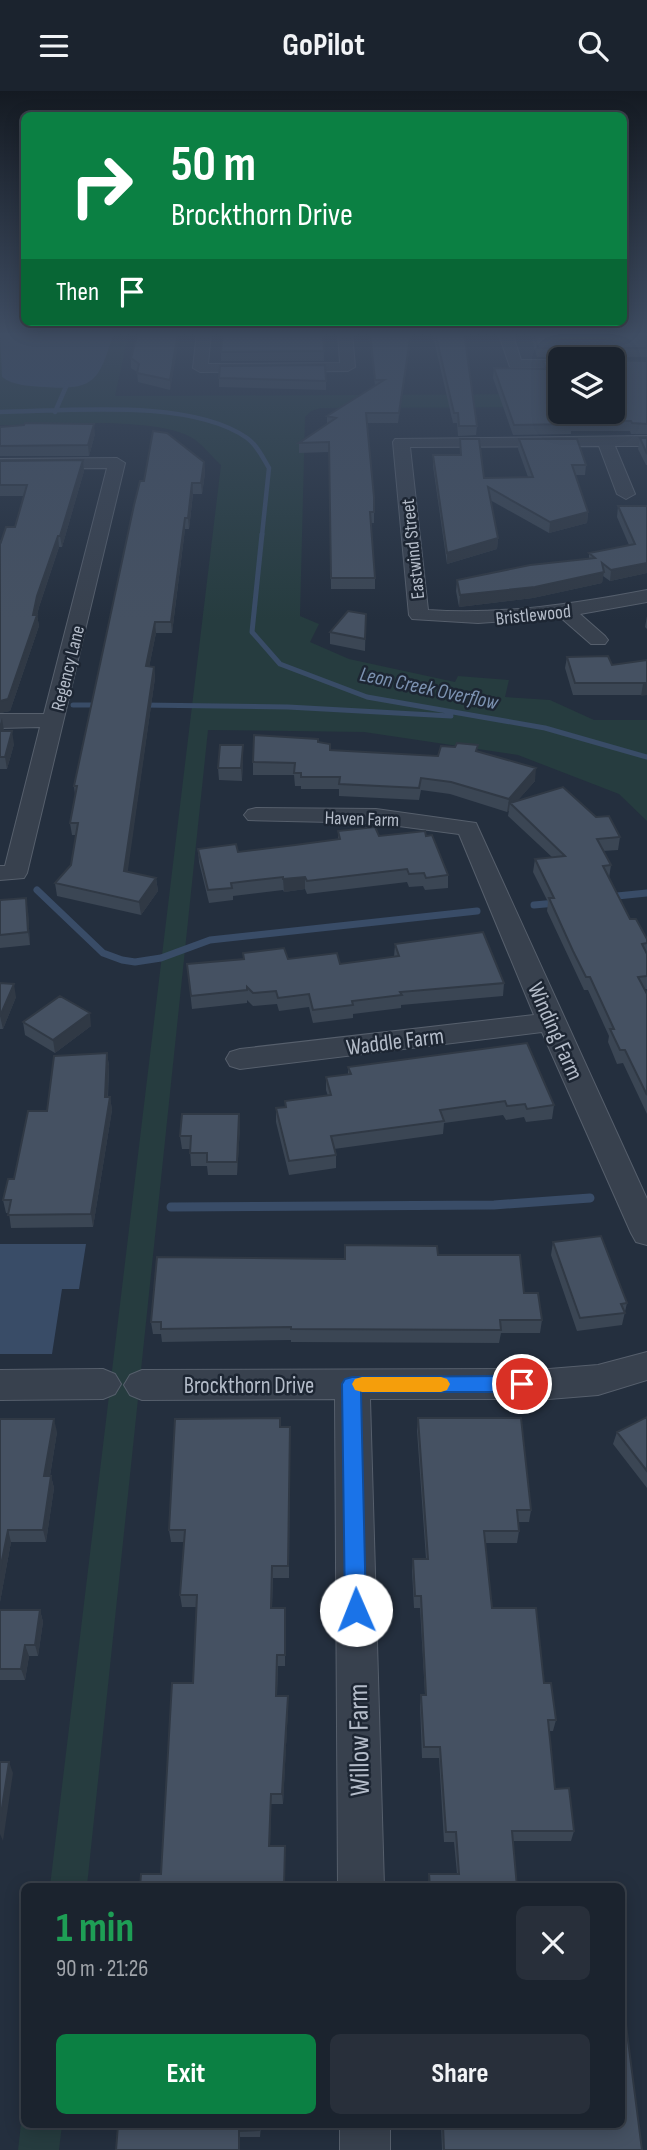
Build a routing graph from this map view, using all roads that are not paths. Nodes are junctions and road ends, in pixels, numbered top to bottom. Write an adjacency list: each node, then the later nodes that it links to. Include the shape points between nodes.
1 (605, 441): 2 (street); 4 (street); 7 (street, Eastwind Street, via 401,442)
2 (647, 441)
3 (0, 464): 9 (street, Regency Lane, via 117,463)
4 (626, 495)
5 (647, 596): 6 (street, Bristlewood)
6 (566, 612): 7 (street, Bristlewood, via 494,619); 8 (street)
7 (419, 615)
8 (598, 640)
9 (54, 720): 10 (street); 13 (street, Regency Lane)
10 (0, 721)
11 (256, 815): 12 (street, Haven Farm, via 376,817)
12 (468, 828): 14 (street, Winding Farm)
13 (8, 873)
14 (551, 1022): 15 (street, Waddle Farm); 16 (street, Winding Farm)
15 (240, 1059)
16 (647, 1233)
17 (647, 1366): 19 (street, Brockthorn Drive, via 598,1380 549,1384)
18 (103, 1384): 20 (street)
19 (352, 1384): 21 (street, Brockthorn Drive); 22 (street, Willow Farm)
20 (0, 1385)
21 (142, 1385)
22 (361, 1883)
23 (365, 2128): 24 (street)
24 (366, 2150)

